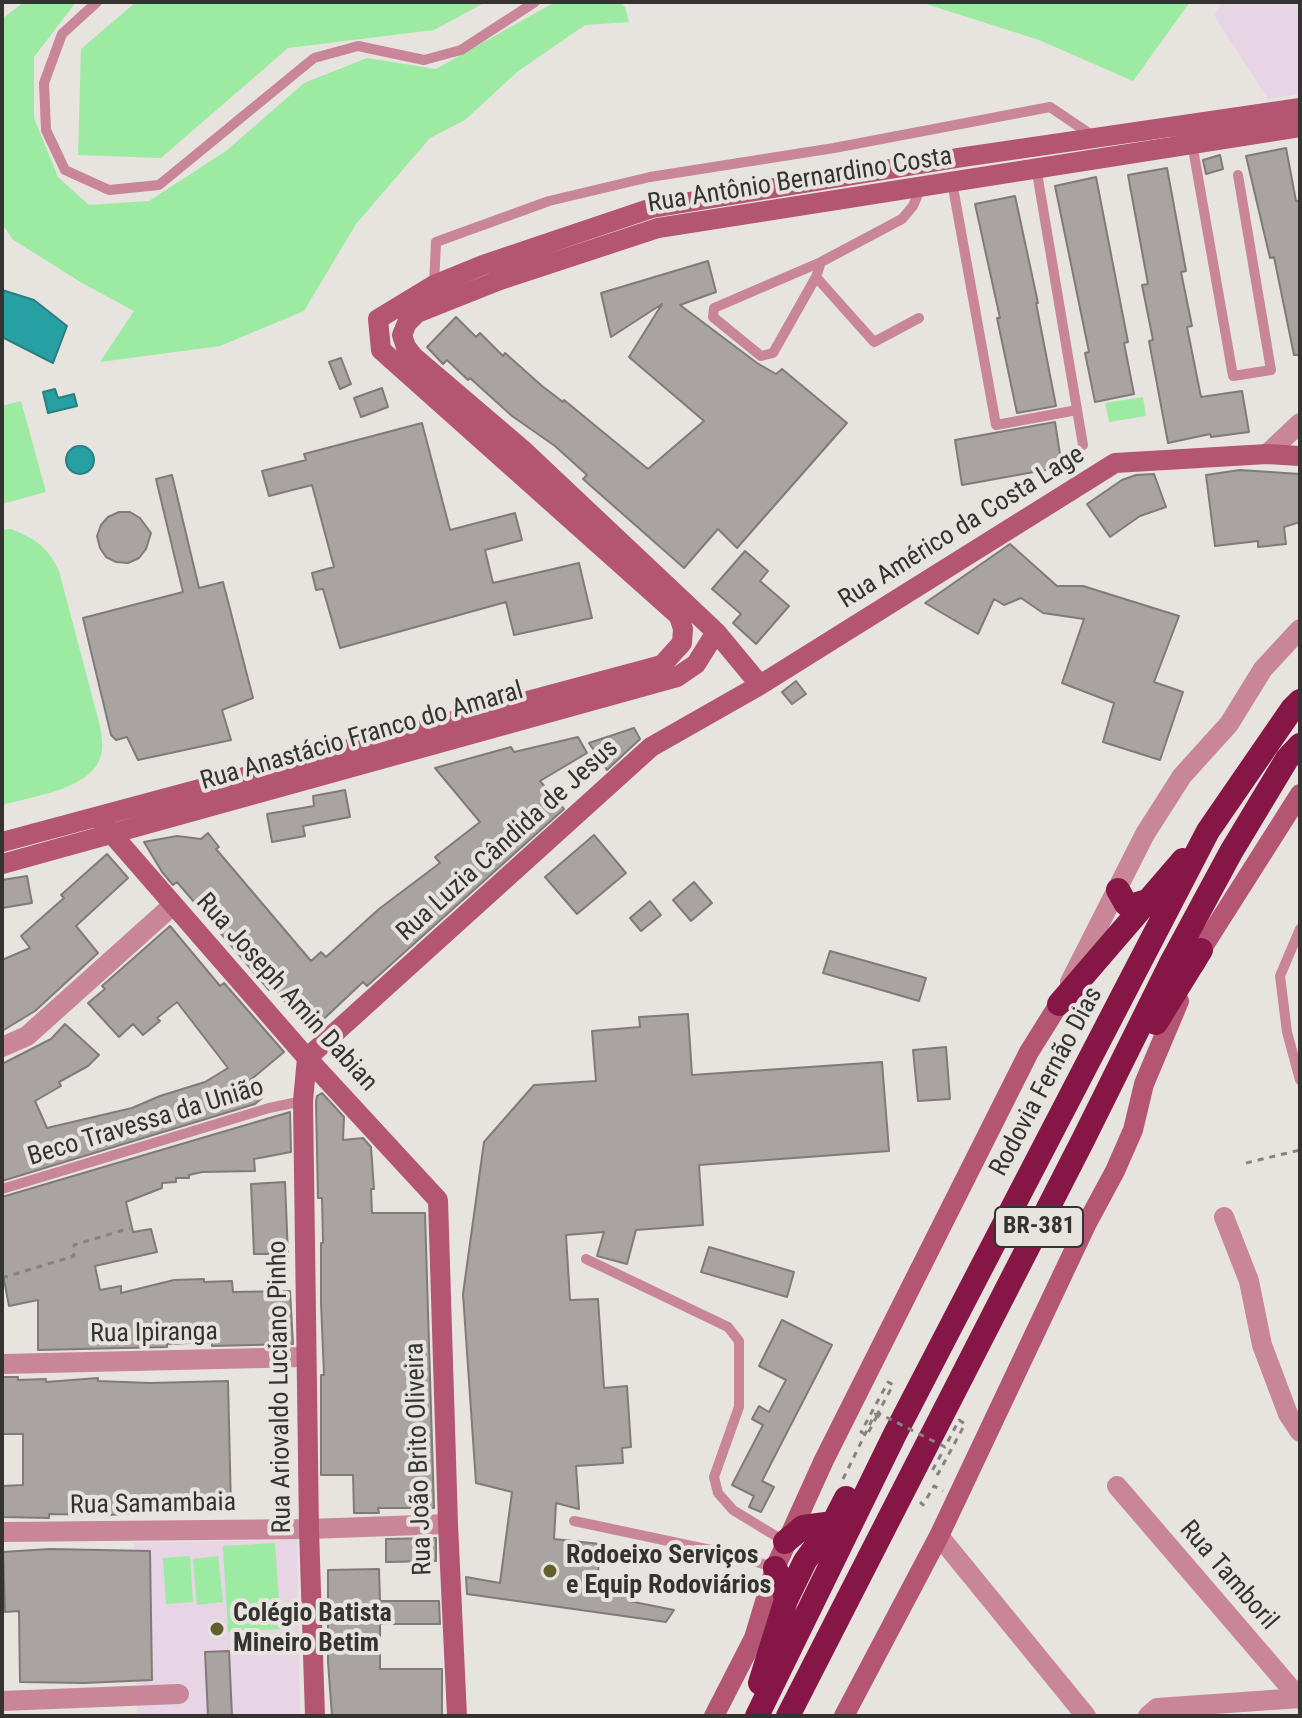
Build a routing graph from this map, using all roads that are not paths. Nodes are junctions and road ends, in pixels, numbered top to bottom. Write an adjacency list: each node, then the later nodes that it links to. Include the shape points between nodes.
1 (97, 2): 2 (lane, via 62,34 44,83 46,130 65,170 109,190 159,185 314,58 358,46 424,60 461,50)
2 (535, 2)
3 (1300, 108): 5 (street, Rua Antônio Bernardino Costa)
4 (1300, 127): 6 (street, Rua Antônio Bernardino Costa)
5 (1095, 137): 9 (street, Rua Antônio Bernardino Costa); 13 (lane, via 1050,107 650,177 549,201 436,242)
6 (1192, 143): 7 (street, Rua Antônio Bernardino Costa); 8 (lane, via 1233,376 1271,370)
7 (1036, 167): 10 (street, Rua Antônio Bernardino Costa); 15 (lane)
8 (1238, 175)
9 (920, 176): 10 (street, Rua Antônio Bernardino Costa); 11 (lane, via 913,206 902,219); 13 (street, Rua Antônio Bernardino Costa, via 652,208); 20 (street, Rua Antônio Bernardino Costa, via 658,228 417,313 402,335 406,347)
10 (952, 182): 15 (lane, via 996,425)
11 (821, 262): 12 (lane); 12 (lane, via 714,308 713,317 767,357)
12 (816, 277): 14 (lane, via 874,342)
13 (434, 285): 20 (street, Rua Antônio Bernardino Costa, via 378,319 381,350)
14 (919, 318)
15 (1077, 410): 17 (lane)
16 (1300, 423): 18 (street)
17 (1083, 445)
18 (1267, 454): 19 (street, Rua Américo da Costa Lage); 24 (street, Rua Américo da Costa Lage, via 1115,463)
19 (1300, 456)
20 (516, 457): 21 (street, Rua Antônio Bernardino Costa); 23 (street, Rua Antônio Bernardino Costa)
21 (679, 616): 28 (street, Rua Anastácio Franco do Amaral, via 682,643 662,665)
22 (1300, 629): 33 (street, via 1263,669 1229,724 1182,776)
23 (716, 632): 24 (street, Rua Antônio Bernardino Costa); 30 (street, Rua Anastácio Franco do Amaral, via 696,664 677,677)
24 (760, 685): 40 (street, Rua Luzia Cândida de Jesus, via 651,747)
25 (1300, 701): 29 (highway, Rodovia Fernão Dias / BR-381)
26 (1300, 745): 43 (highway, BR-381, via 1231,852)
27 (1300, 794): 37 (street, BR-381)
28 (98, 818): 30 (street, Rua Joseph Amin Dabian); 31 (street, Rua Anastácio Franco do Amaral)
29 (1208, 831): 34 (highway, BR-381); 50 (highway, Rodovia Fernão Dias / BR-381)
30 (112, 834): 32 (street, Rua Anastácio Franco do Amaral); 35 (street, Rua Joseph Amin Dabian)
31 (2, 842)
32 (2, 864)
33 (1118, 890): 34 (highway, via 1126,904); 38 (street)
34 (1147, 901): 38 (highway, BR-381)
35 (173, 905): 39 (street, via 27,1036); 40 (street, Rua Joseph Amin Dabian)
36 (1300, 929): 41 (lane, via 1280,976)
37 (1201, 950): 43 (highway); 58 (street, BR-381, via 1144,1084 1133,1130)
38 (1059, 1004): 59 (street, Rodovia Fernão Dias / BR-381, via 1029,1052)
39 (2, 1047)
40 (307, 1058): 42 (street, Rua Ariovaldo Luciano Pinho); 45 (street, Rua Joseph Amin Dabian)
41 (1300, 1080)
42 (303, 1101): 44 (lane, Beco Travessa da União); 48 (street, Rua Ariovaldo Luciano Pinho)
43 (1083, 1140): 70 (highway, BR-381, via 935,1447)
44 (2, 1189)
45 (438, 1200): 55 (street, Rua João Brito Oliveira)
46 (1224, 1217): 51 (street, via 1249,1281 1262,1345)
47 (586, 1259): 59 (lane, via 728,1327 739,1341 739,1407 714,1477 718,1493 733,1510)
48 (306, 1357): 49 (street, Rua Ipiranga); 56 (street, Rua Ariovaldo Luciano Pinho)
49 (2, 1364)
50 (890, 1426): 54 (highway, via 871,1450); 69 (highway, Rodovia Fernão Dias / BR-381)
51 (1300, 1432)
52 (1117, 1486): 63 (street, Rua Tamboril)
53 (574, 1521): 60 (lane)
54 (833, 1523): 59 (highway, via 803,1527); 61 (highway, via 805,1561)
55 (448, 1524): 56 (street, Rua Samambaia); 67 (street, Rua João Brito Oliveira)
56 (309, 1529): 57 (street, Rua Samambaia); 66 (street, Rua Ariovaldo Luciano Pinho)
57 (2, 1532)
58 (939, 1536): 65 (street); 71 (street)
59 (785, 1542): 60 (street, Rodovia Fernão Dias / BR-381)
60 (775, 1568): 61 (highway); 68 (street, Rodovia Fernão Dias / BR-381, via 754,1638)
61 (786, 1600): 69 (highway, via 759,1684)
62 (179, 1694): 64 (street)
63 (1300, 1698): 72 (street, via 1157,1708)
64 (2, 1701)
65 (848, 1714)
66 (315, 1716)
67 (457, 1716)
68 (714, 1716)
69 (755, 1716)
70 (788, 1716)
71 (1086, 1716)
72 (1148, 1716)

